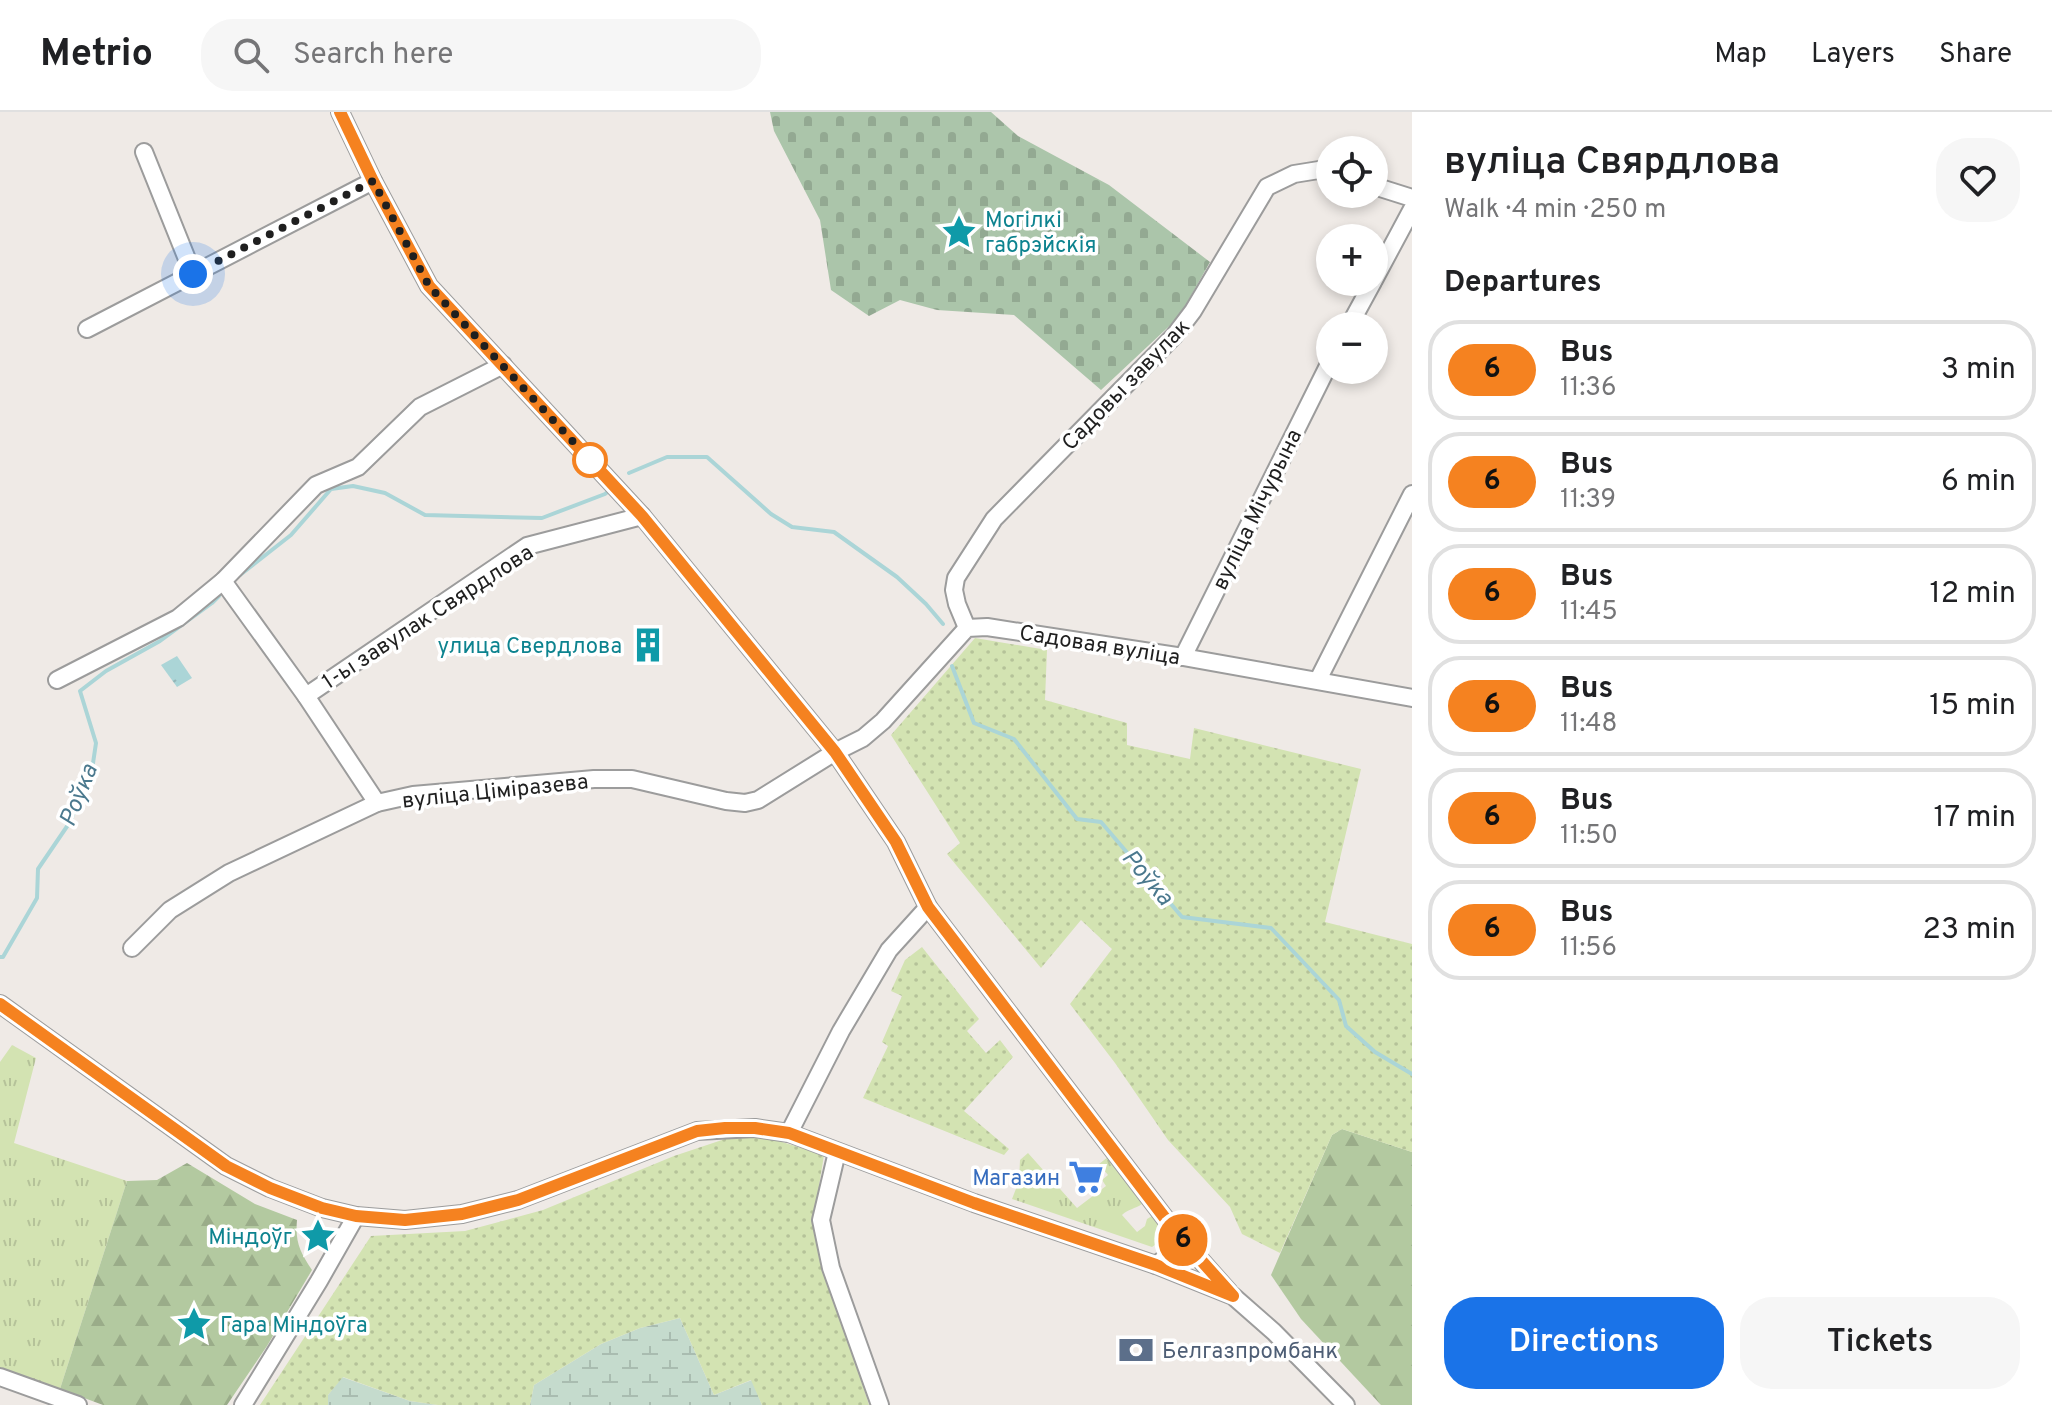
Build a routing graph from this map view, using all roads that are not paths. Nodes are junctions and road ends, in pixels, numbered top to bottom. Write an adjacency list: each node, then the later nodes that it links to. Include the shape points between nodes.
1 (340, 112): 4 (street)
2 (144, 152): 9 (street)
3 (1316, 170): 16 (street, Садовы завулак, via 1267,187 1174,336 994,519 956,578 957,604)
4 (373, 181): 9 (street); 11 (street, via 429,286)
5 (1388, 190): 6 (street)
6 (1412, 198)
7 (1412, 209): 8 (street)
8 (1388, 253)
9 (193, 274): 10 (street)
10 (87, 329)
11 (503, 365): 14 (street); 15 (street, via 420,407 358,467 316,485)
12 (1319, 384): 17 (street, вуліца Мічурына)
13 (1412, 494): 19 (street)
14 (642, 516): 20 (street, 1-ы завулак Свярдлова, via 527,546); 22 (street)
15 (223, 581): 18 (street, via 178,618); 20 (street)
16 (967, 628): 17 (street, Садовая вуліца); 22 (street, via 883,721)
17 (1183, 657): 19 (street, Садовая вуліца)
18 (57, 680)
19 (1318, 680): 21 (street, Садовая вуліца)
20 (306, 696): 23 (street)
21 (1412, 698)
22 (835, 752): 23 (street, вуліца Ціміразева, via 745,803 632,779 594,779); 24 (street, via 896,842)
23 (377, 803): 25 (street, вуліца Ціміразева, via 229,873 170,910)
24 (928, 907): 27 (street, via 889,950); 30 (street)
25 (132, 948)
26 (0, 1004): 29 (street, via 226,1166 322,1208)
27 (789, 1133): 28 (street); 29 (street, via 755,1128 697,1131 518,1200 462,1214 405,1220)
28 (837, 1152): 31 (street); 36 (street, via 821,1220 831,1268)
29 (356, 1216): 35 (street)
30 (1174, 1230): 31 (street, via 1172,1253); 32 (street)
31 (1156, 1265): 32 (street)
32 (1233, 1296): 37 (street)
33 (0, 1377): 34 (street)
34 (78, 1405)
35 (243, 1405)
36 (880, 1405)
37 (1346, 1405)

